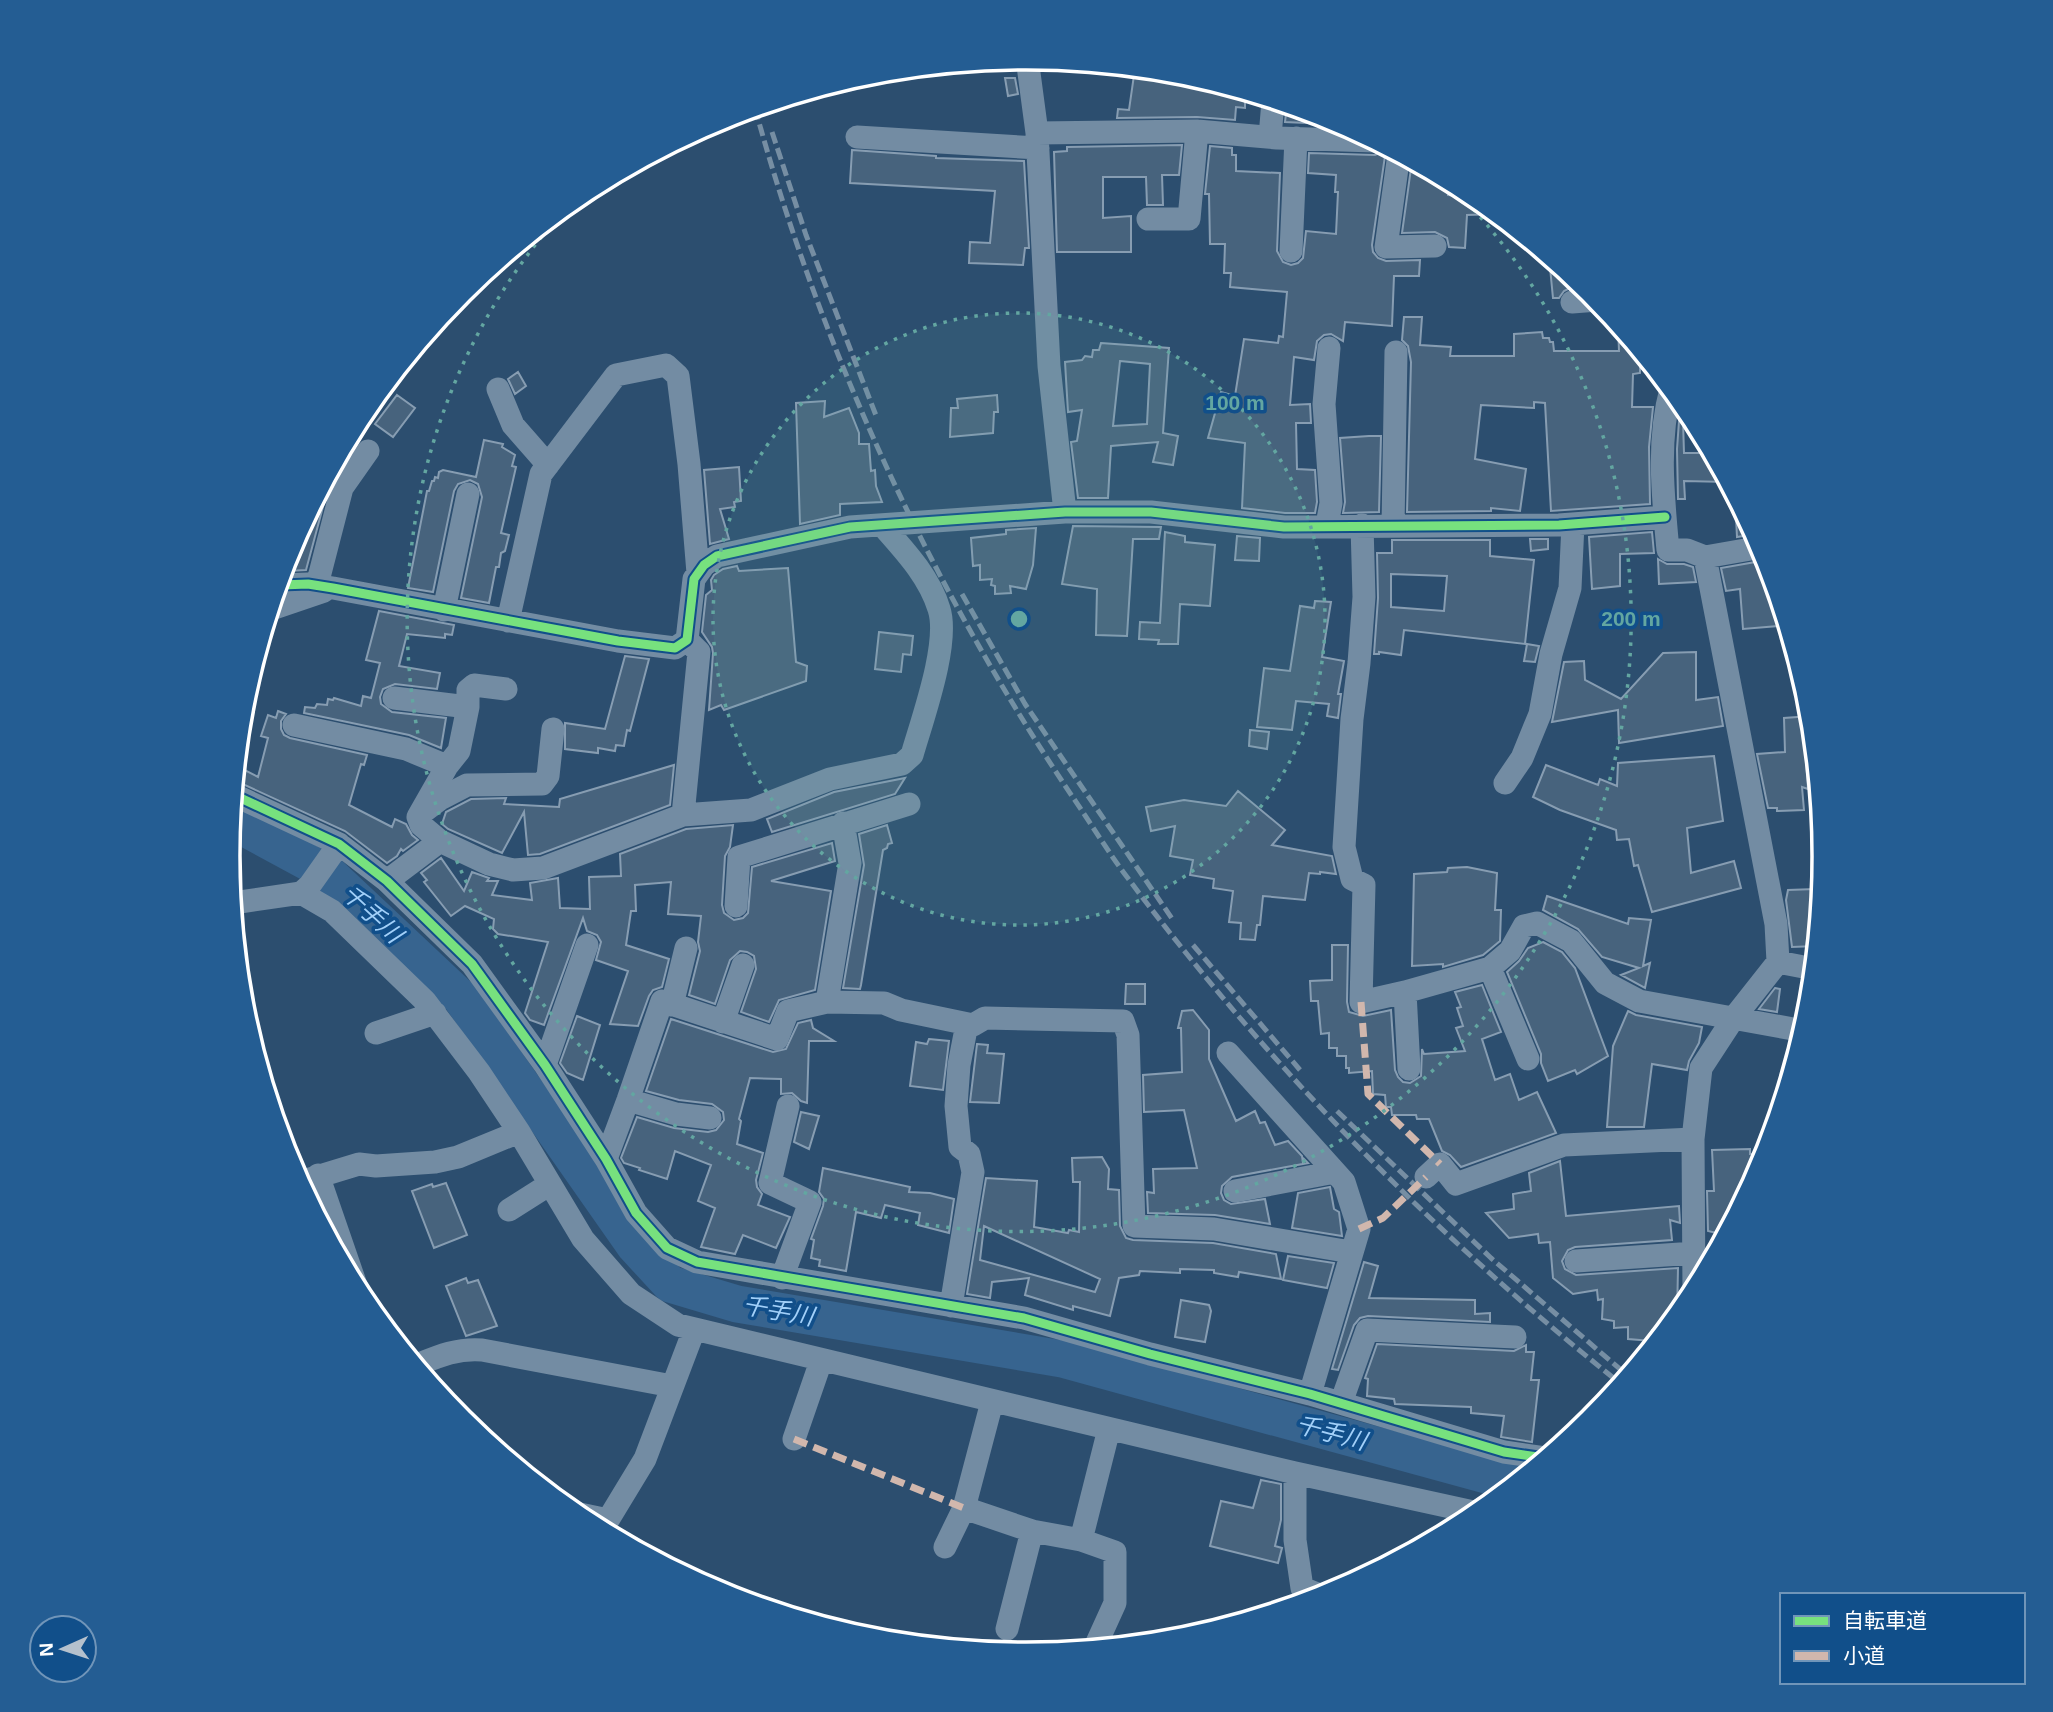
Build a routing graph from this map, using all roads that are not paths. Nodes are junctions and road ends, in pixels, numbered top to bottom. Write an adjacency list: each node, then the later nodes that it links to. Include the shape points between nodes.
1 (1028, 70): 7 (street)
2 (1272, 110): 5 (street)
3 (1197, 131): 5 (street); 7 (street); 10 (street, via 1189,219)
4 (857, 137): 7 (street)
5 (1270, 137): 6 (street)
6 (1296, 138): 8 (street); 12 (street)
7 (1037, 140): 22 (street, via 1049,366)
8 (1349, 140)
9 (1398, 163): 11 (street, via 1386,247)
10 (1147, 219)
11 (1435, 246)
12 (1291, 251)
13 (1583, 301): 14 (street)
14 (1572, 302)
15 (1329, 348): 27 (street, via 1324,404 1332,503)
16 (1396, 352): 28 (street)
17 (498, 389): 20 (street, via 513,425)
18 (1667, 402): 23 (street, via 1663,418)
19 (368, 451): 33 (street, via 342,488)
20 (548, 466): 31 (street, via 616,375 666,365 678,376); 36 (street, via 541,474)
21 (468, 494): 35 (street)
22 (1065, 512): 25 (street); 27 (street, via 1151,512 1284,527)
23 (1665, 517): 24 (street); 30 (street, via 1668,550 1687,550)
24 (1573, 524): 28 (street); 44 (street, via 1570,588 1540,714 1522,758)
25 (882, 525): 31 (street, via 850,527 717,556); 47 (street, via 916,564 940,609 937,666 912,755 902,764 830,779 751,810)
26 (1362, 525): 27 (street); 28 (street); 62 (street, via 1364,597 1344,847 1352,879 1364,885 1361,1002)
27 (1327, 526)
28 (1393, 526)
29 (1750, 549): 30 (street)
30 (1705, 557): 58 (street, via 1776,924)
31 (698, 573): 37 (street)
32 (289, 585): 33 (street)
33 (325, 587): 34 (street); 35 (street)
34 (281, 605)
35 (444, 610): 36 (street)
36 (508, 621): 37 (street, via 675,648)
37 (687, 640): 47 (street, via 699,652)
38 (506, 689): 40 (street, via 474,685 468,690)
39 (394, 698): 40 (street)
40 (468, 707): 43 (street, via 459,751)
41 (294, 725): 43 (street, via 406,749)
42 (553, 729): 48 (street, via 548,776 542,783 467,785)
43 (447, 766): 48 (street)
44 (1505, 783)
45 (243, 799): 51 (street)
46 (909, 804): 49 (street)
47 (684, 815): 50 (street, via 543,868 513,870 489,864)
48 (418, 817): 50 (street)
49 (843, 822): 55 (street, via 739,856); 63 (street, via 850,863)
50 (440, 841): 52 (street)
51 (336, 848): 52 (street); 53 (street)
52 (387, 881): 73 (street, via 472,964)
53 (305, 889): 54 (street); 65 (street)
54 (242, 901)
55 (736, 906)
56 (587, 945): 73 (street)
57 (686, 948): 64 (street)
58 (1778, 962): 60 (street); 66 (street)
59 (743, 965): 67 (street)
60 (1805, 967)
61 (1490, 968): 62 (street); 66 (street, via 1510,951 1524,926 1537,923 1571,942 1605,983 1624,995); 72 (street)
62 (1405, 992): 74 (street)
63 (827, 1002): 67 (street, via 788,1011 777,1039); 68 (street, via 884,1003)
64 (672, 1005): 67 (street); 75 (street, via 662,1002)
65 (435, 1013): 70 (street); 78 (street)
66 (1733, 1019): 69 (street); 79 (street, via 1701,1068)
67 (723, 1022)
68 (967, 1024): 87 (street, via 985,1018 1123,1021 1128,1035 1134,1226 1214,1229); 92 (street, via 956,1106 960,1147 969,1154 973,1172)
69 (1793, 1029)
70 (376, 1032)
71 (1228, 1053): 81 (street)
72 (1528, 1059)
73 (545, 1065): 80 (street)
74 (1409, 1069)
75 (628, 1100): 77 (street); 80 (street)
76 (788, 1106): 91 (street, via 770,1183 810,1202)
77 (710, 1118)
78 (519, 1132): 83 (street, via 435,1163 359,1164); 84 (street)
79 (1693, 1139): 82 (street, via 1564,1144 1456,1184 1440,1164); 88 (street)
80 (606, 1159): 91 (street, via 636,1213 667,1248 697,1262)
81 (1335, 1172): 85 (street); 87 (street, via 1344,1182 1359,1229)
82 (1426, 1178)
83 (310, 1179)
84 (550, 1184): 86 (street); 93 (street, via 583,1239 631,1294)
85 (1234, 1191)
86 (509, 1210)
87 (1351, 1252): 98 (street)
88 (1695, 1253): 89 (street); 90 (street)
89 (1576, 1261)
90 (1695, 1269)
91 (782, 1278): 92 (street)
92 (951, 1306): 98 (street, via 1024,1318)
93 (695, 1331): 96 (street); 97 (street)
94 (1515, 1337): 100 (street, via 1367,1330)
95 (426, 1362): 97 (street, via 466,1349 482,1350)
96 (821, 1362): 99 (street); 102 (street)
97 (672, 1387): 107 (street, via 645,1459)
98 (1310, 1394): 100 (street)
99 (992, 1402): 101 (street); 105 (street)
100 (1341, 1403): 103 (street, via 1504,1452)
101 (1109, 1429): 104 (street); 109 (street)
102 (794, 1439)
103 (1534, 1456)
104 (1294, 1473): 106 (street); 111 (street, via 1295,1540 1302,1588)
105 (964, 1508): 108 (street); 110 (street)
106 (1463, 1510)
107 (605, 1519)
108 (1032, 1531): 109 (street); 112 (street)
109 (1081, 1540): 113 (street, via 1115,1552 1115,1603)
110 (945, 1547)
111 (1306, 1590)
112 (1007, 1629)
113 (1099, 1638)

